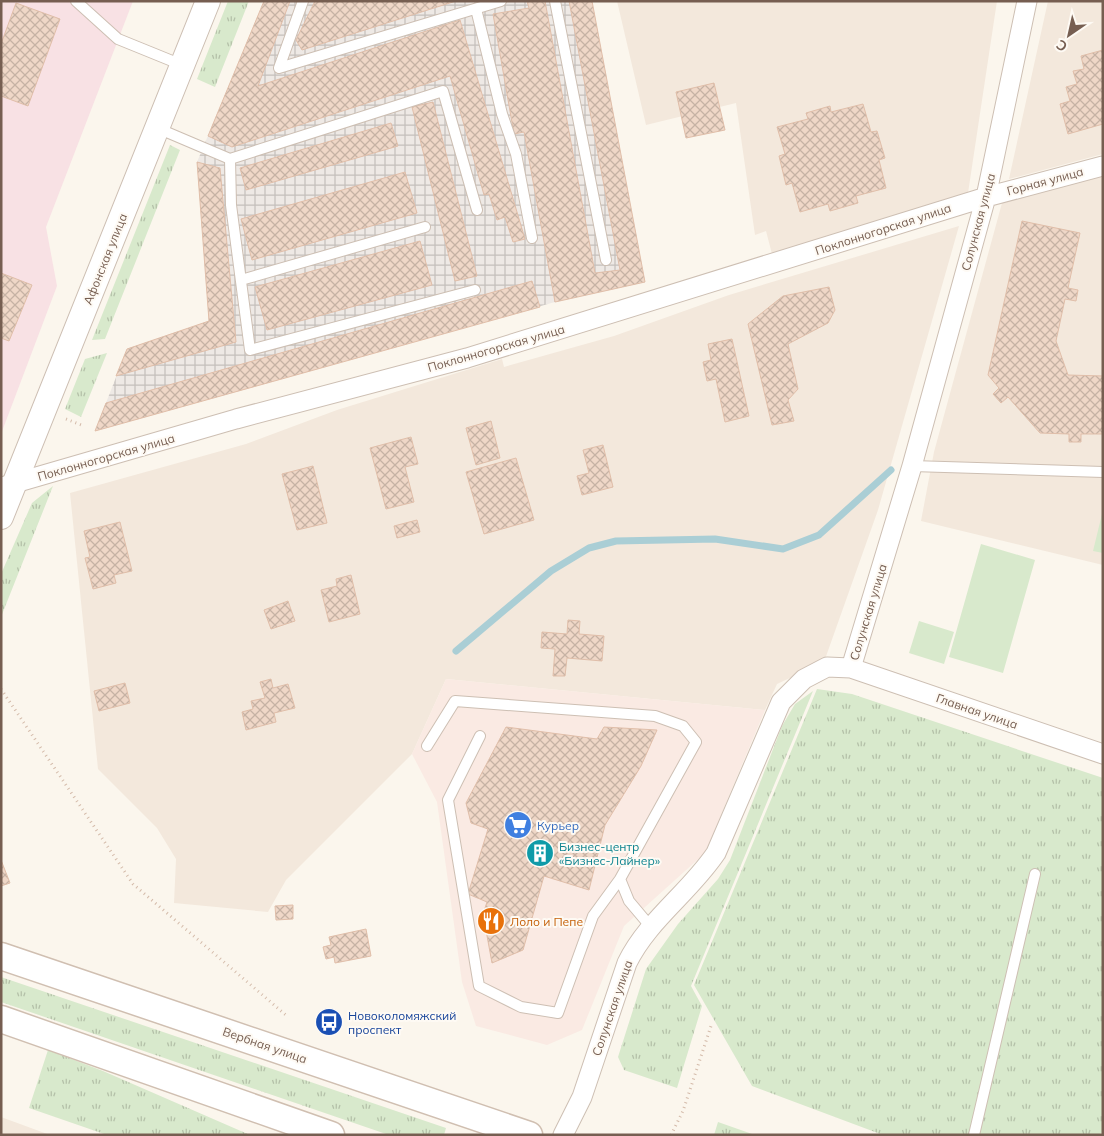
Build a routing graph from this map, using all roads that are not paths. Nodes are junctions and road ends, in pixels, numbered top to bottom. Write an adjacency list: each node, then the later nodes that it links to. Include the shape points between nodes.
1 (76, 1): 8 (lane, via 118,39)
2 (208, 1): 8 (street, Афонская улица)
3 (303, 1): 7 (lane, via 279,68)
4 (501, 1): 7 (lane)
5 (555, 1): 16 (lane)
6 (1027, 1): 12 (street, Солунская улица)
7 (476, 9): 15 (lane, via 502,114 516,154)
8 (182, 65): 9 (street, Афонская улица)
9 (157, 128): 10 (lane); 21 (street, Афонская улица)
10 (230, 159): 13 (lane, via 443,91); 17 (lane, via 231,204)
11 (1103, 166): 12 (street, Горная улица)
12 (986, 197): 19 (street, Солунская улица); 21 (street, Поклонногорская улица, via 467,358 236,419)
13 (477, 210)
14 (425, 226): 17 (lane)
15 (532, 238)
16 (606, 260)
17 (241, 280): 18 (lane, via 250,350)
18 (474, 290)
19 (912, 466): 20 (lane); 23 (street, Солунская улица)
20 (1103, 472)
21 (8, 485): 22 (street, Афонская улица)
22 (1, 517)
23 (851, 668): 26 (street, Главная улица); 29 (street, Солунская улица, via 827,668 804,679 781,702 716,853 705,870)
24 (480, 736): 28 (lane, via 448,800 479,986 521,1007 558,1013 593,916)
25 (427, 746): 28 (lane, via 455,701 655,716 683,726 696,742)
26 (1103, 754)
27 (1035, 874): 35 (lane)
28 (620, 879): 29 (lane, via 629,901)
29 (650, 926): 34 (street, Солунская улица, via 626,963 582,1097)
30 (1, 956): 33 (main road, Вербная улица)
31 (1, 1019): 32 (main road)
32 (331, 1135)
33 (530, 1135)
34 (563, 1135)
35 (974, 1135)

